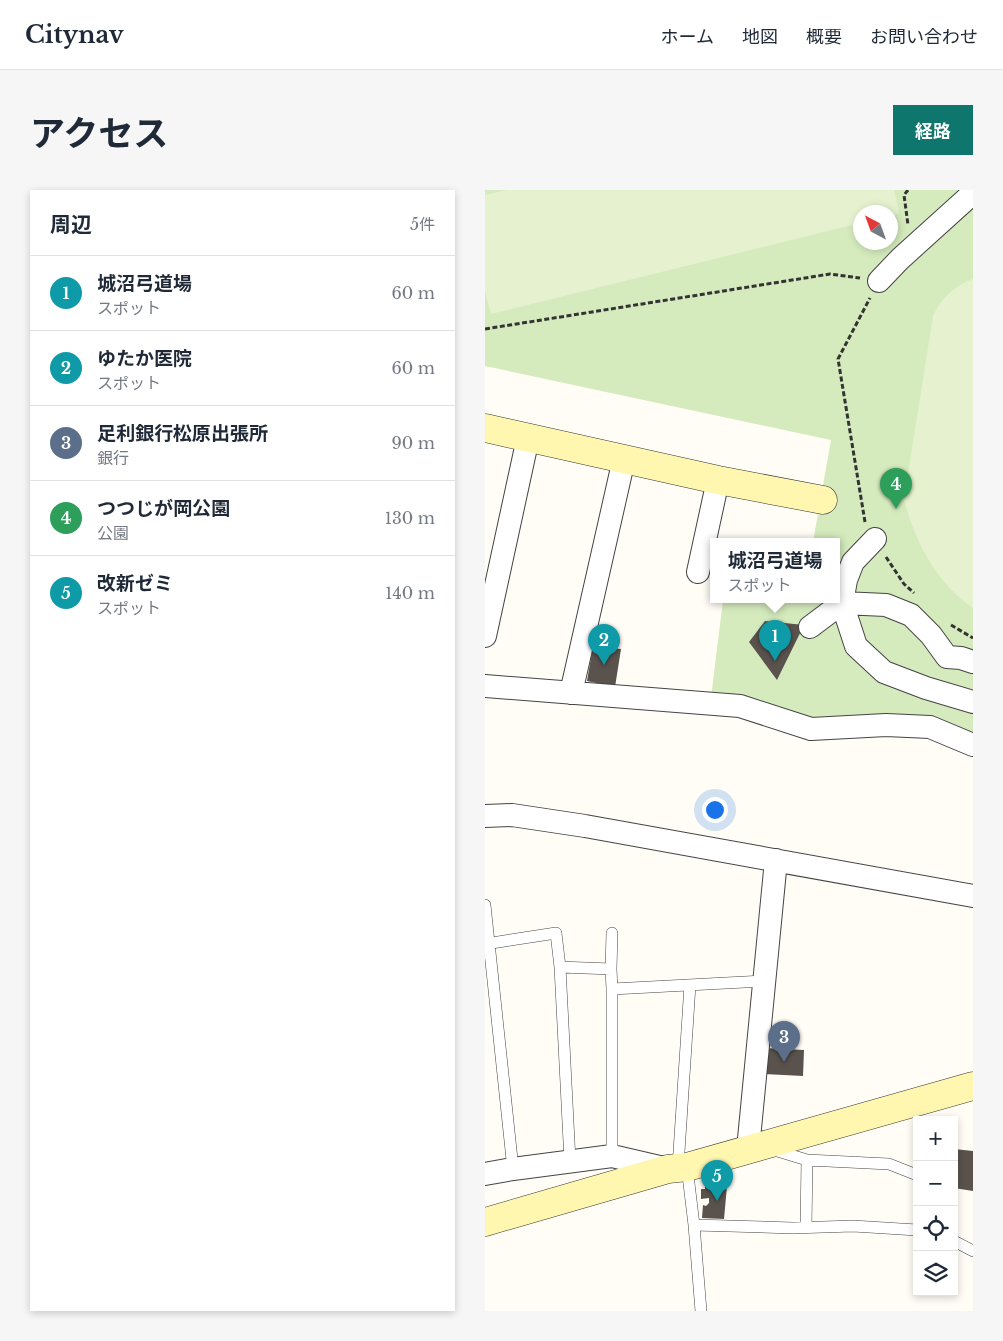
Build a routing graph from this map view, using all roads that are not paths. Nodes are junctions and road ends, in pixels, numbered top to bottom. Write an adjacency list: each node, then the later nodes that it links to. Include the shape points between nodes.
1 (973, 193): 2 (street)
2 (879, 281)
3 (485, 428): 4 (street)
4 (528, 438): 5 (street); 12 (street)
5 (624, 459): 6 (street); 16 (street)
6 (718, 480): 7 (street); 9 (street)
7 (823, 500)
8 (870, 531): 10 (street, via 853,562)
9 (698, 572)
10 (841, 603): 11 (street); 13 (street, via 886,605 911,615); 17 (street, via 856,646 884,672)
11 (811, 627)
12 (485, 636)
13 (947, 657): 14 (street); 17 (street)
14 (973, 662)
15 (485, 686): 16 (street)
16 (571, 693): 19 (street, via 740,706 811,729 930,727)
17 (947, 695): 18 (street)
18 (973, 702)
19 (973, 745)
20 (485, 816): 21 (street, via 512,815 585,826)
21 (776, 860): 22 (street); 30 (street)
22 (973, 896)
23 (485, 905): 27 (lane)
24 (555, 920): 25 (lane)
25 (556, 933): 27 (lane); 28 (lane)
26 (612, 934): 29 (lane)
27 (487, 943): 39 (lane)
28 (560, 967): 29 (lane); 37 (lane)
29 (611, 969): 32 (lane)
30 (764, 981): 31 (lane); 34 (street)
31 (690, 985): 32 (lane); 38 (lane)
32 (612, 988): 35 (lane)
33 (973, 1086): 34 (street)
34 (754, 1148): 36 (lane); 38 (street)
35 (612, 1156): 37 (street); 38 (street)
36 (807, 1160): 40 (lane, via 889,1164); 44 (lane)
37 (570, 1161): 39 (street)
38 (678, 1168): 42 (street); 43 (lane)
39 (513, 1169): 41 (street)
40 (913, 1173)
41 (485, 1174)
42 (485, 1222)
43 (694, 1225): 44 (lane); 48 (lane)
44 (806, 1228): 45 (lane, via 853,1226)
45 (913, 1230)
46 (958, 1243): 47 (lane)
47 (973, 1251)
48 (701, 1311)

